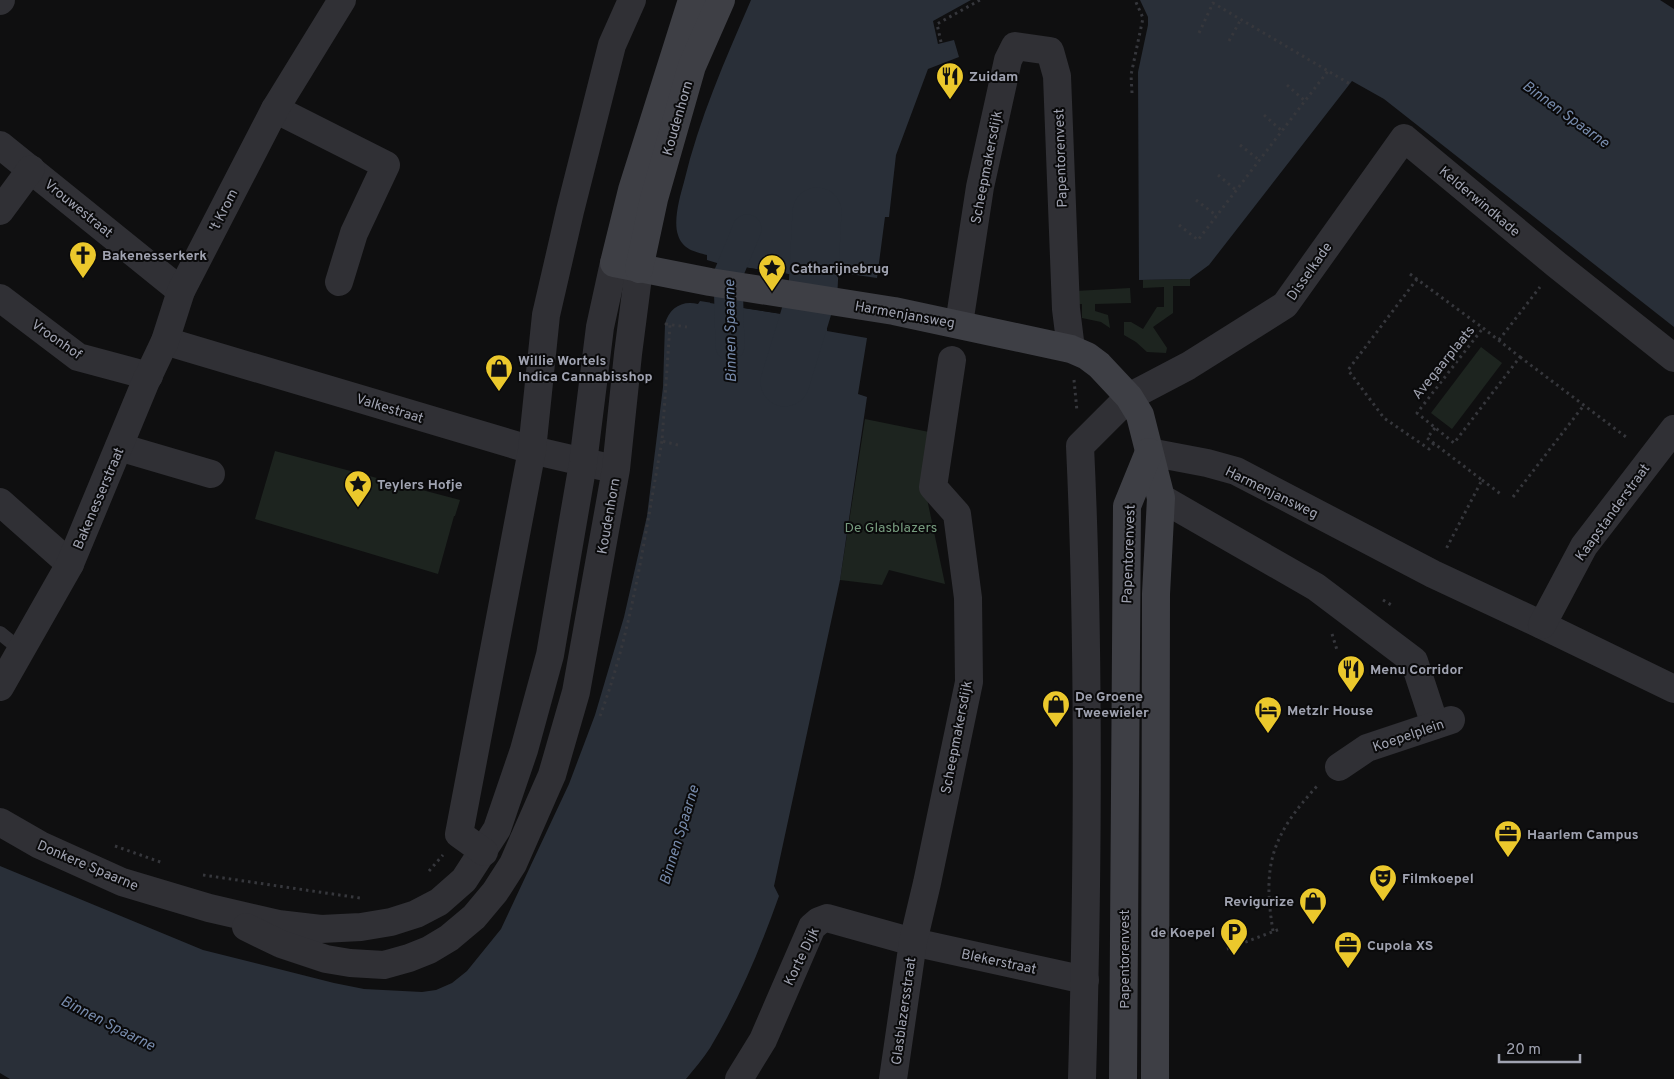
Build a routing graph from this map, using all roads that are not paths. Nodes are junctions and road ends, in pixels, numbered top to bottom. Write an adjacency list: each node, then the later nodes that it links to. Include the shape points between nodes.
1 (342, 0): 6 (street, 't Krom)
2 (632, 0): 24 (street, via 612,45 546,316)
3 (692, 0): 11 (street, Koudenhorn, via 632,190)
4 (721, 0): 11 (street, Koudenhorn, via 692,66 654,199)
5 (1050, 51): 15 (street, Scheepmakersdijk, via 1015,46 1008,60 980,188); 17 (street, Papentorenvest, via 1056,76 1066,309)
6 (275, 109): 12 (street, via 386,166 354,233); 13 (street, 't Krom)
7 (1404, 138): 18 (street, Kelderwindkade); 21 (street, Disselkade, via 1285,305 1188,366)
8 (0, 145): 9 (street, Vrouwestraat)
9 (31, 169): 10 (street); 13 (street, Vrouwestraat)
10 (0, 211)
11 (627, 266): 15 (street, Harmenjansweg); 26 (street, Koudenhorn, via 600,326); 27 (street, Koudenhorn, via 628,354)
12 (340, 282)
13 (181, 291): 16 (street, 't Krom)
14 (0, 298): 20 (street, Vroonhof, via 78,357)
15 (959, 324): 17 (street, Harmenjansweg)
16 (165, 341): 20 (street, Bakenesserstraat); 24 (street, Valkestraat)
17 (1071, 349): 21 (street, Harmenjansweg, via 1099,365)
18 (1674, 358)
19 (952, 360): 42 (street, Scheepmakersdijk, via 933,487 957,514 968,598 969,682)
20 (149, 376): 23 (street, Bakenesserstraat)
21 (1129, 397): 25 (street, Harmenjansweg, via 1140,415); 44 (street, via 1080,446 1087,750)
22 (1674, 429): 32 (street, Kaapstanderstraat, via 1584,546)
23 (119, 447): 28 (street); 31 (street, Bakenesserstraat)
24 (532, 450): 26 (street, Valkestraat); 39 (street, via 459,834)
25 (1148, 452): 29 (street); 32 (street, Harmenjansweg, via 1236,471 1433,574); 48 (street, Papentorenvest, via 1127,506)
26 (584, 463): 27 (street, Valkestraat); 39 (street, Koudenhorn, via 550,655 524,750 497,829)
27 (616, 469): 43 (street, Koudenhorn, via 576,692 552,775 513,864 474,917 449,938 409,958)
28 (211, 474)
29 (1160, 498): 37 (street, Koepelplein, via 1316,587 1414,660 1444,722 1367,748); 49 (street, via 1156,594)
30 (0, 502): 31 (street)
31 (70, 564): 34 (street, Bakenesserstraat)
32 (1542, 625): 36 (street, Harmenjansweg)
33 (0, 633): 34 (lane)
34 (21, 650): 35 (street, Bakenesserstraat)
35 (0, 687)
36 (1674, 689)
37 (1339, 766)
38 (0, 822): 40 (street, Donkere Spaarne, via 40,845 122,882)
39 (484, 852): 41 (street, Koudenhorn, via 464,880 439,902)
40 (208, 908): 41 (street, Donkere Spaarne, via 278,924 321,929); 43 (street, Donkere Spaarne, via 280,944 326,959)
41 (391, 922)
42 (913, 942): 44 (street, Blekerstraat); 45 (street, Korte Dijk, via 827,918 819,921 812,927 763,1040); 46 (street, Glasblazersstraat)
43 (384, 964)
44 (1085, 980): 47 (street)
45 (739, 1079)
46 (893, 1079)
47 (1082, 1079)
48 (1123, 1079)
49 (1155, 1079)

